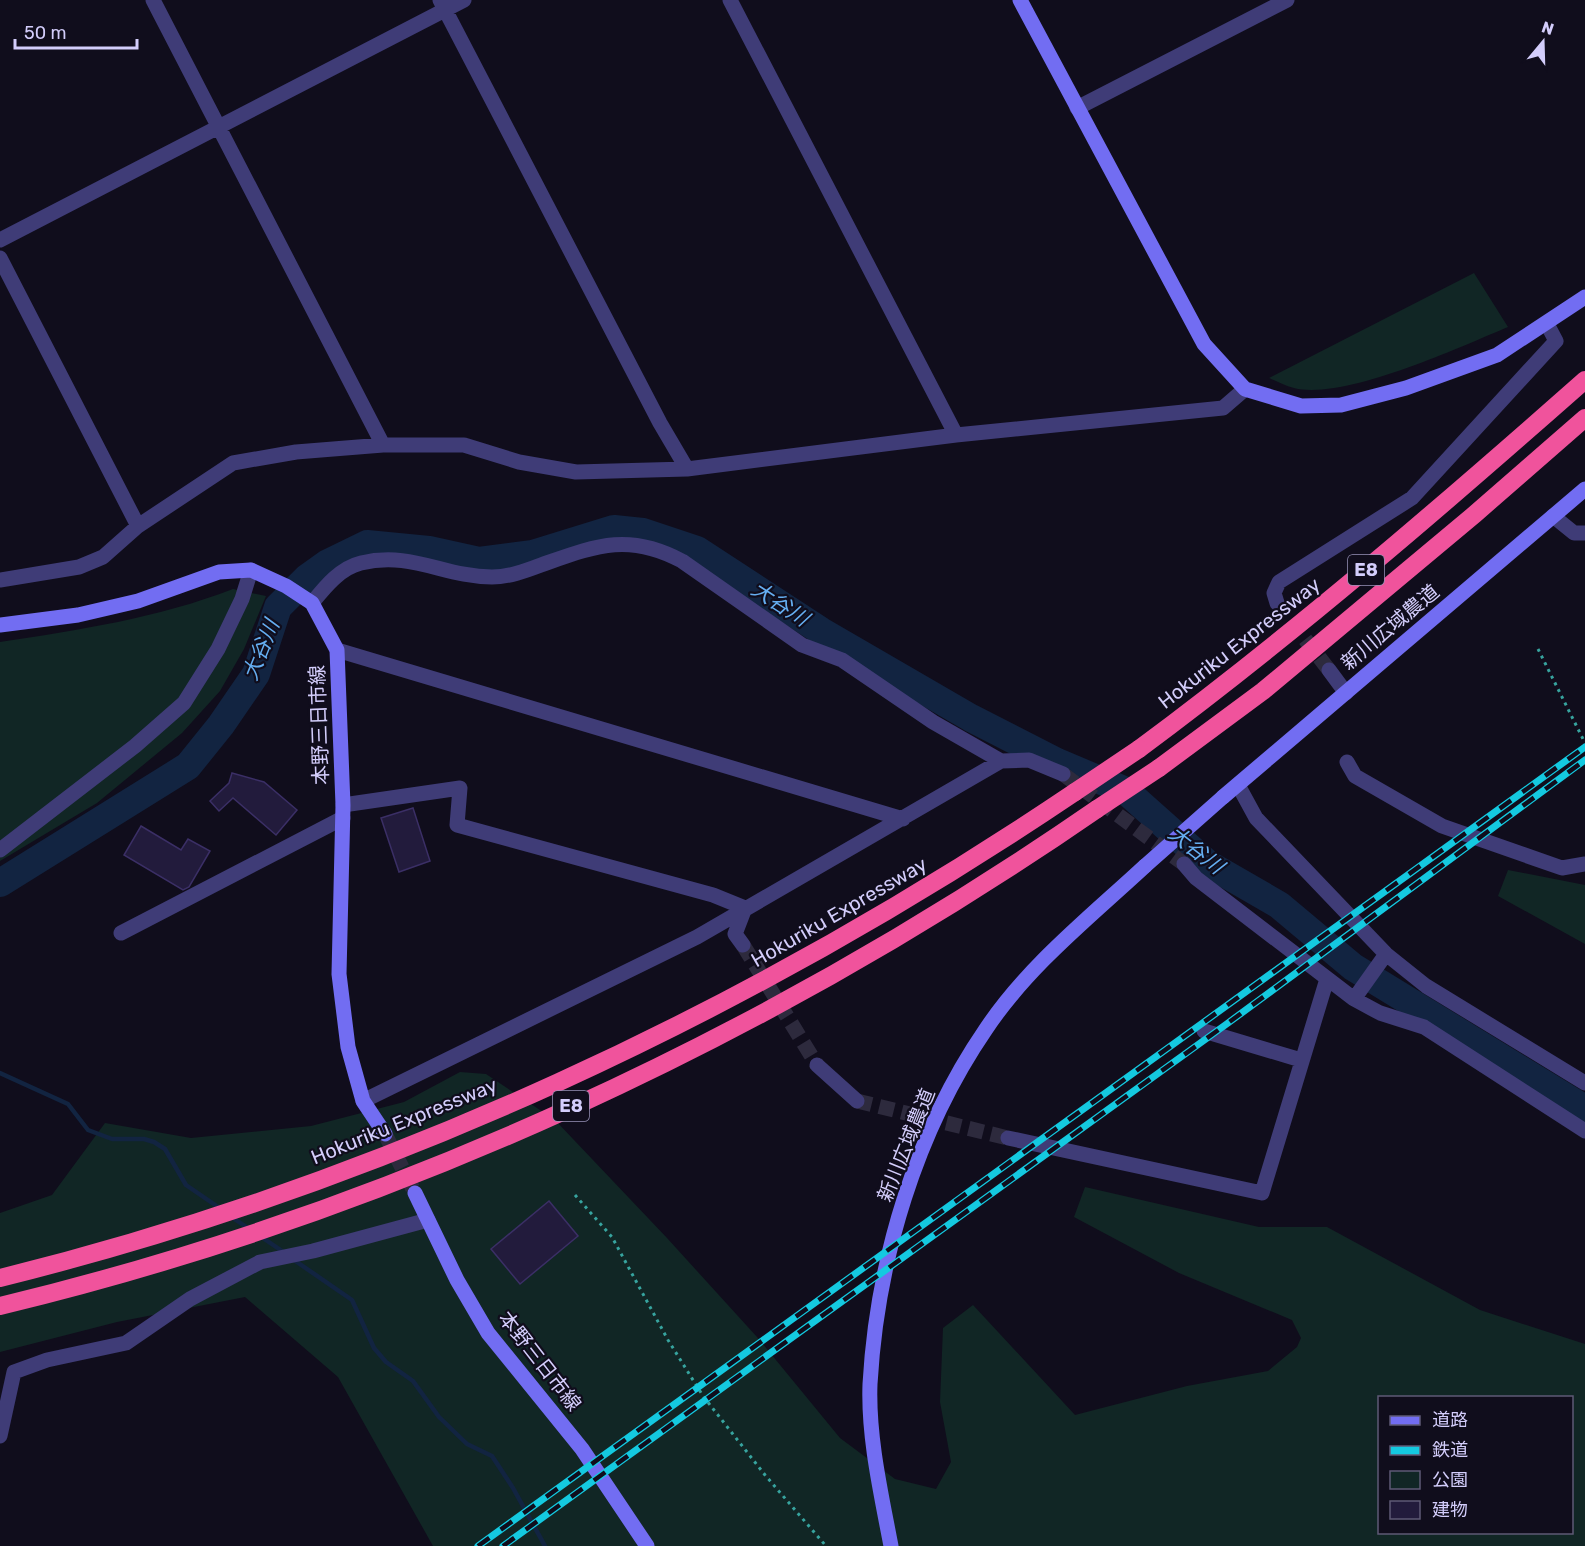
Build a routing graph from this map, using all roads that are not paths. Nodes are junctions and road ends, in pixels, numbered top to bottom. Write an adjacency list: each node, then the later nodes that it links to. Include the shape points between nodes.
1 (153, 0): 8 (street)
2 (464, 0): 6 (street)
3 (730, 0): 16 (street)
4 (1020, 0): 7 (street)
5 (1287, 0): 7 (street)
6 (442, 5): 8 (street); 18 (street)
7 (1077, 108): 14 (street, via 1204,344)
8 (219, 127): 9 (street); 17 (street)
9 (0, 240)
10 (0, 258): 21 (street)
11 (1585, 297): 12 (street)
12 (1547, 324): 14 (street, via 1497,355 1406,388 1341,405 1301,406); 26 (street, via 1556,341 1412,498 1279,582 1274,592)
13 (1585, 380): 57 (highway, Hokuriku Expressway / E8, bridge, via 1352,582 1238,676 1139,749 903,903 783,971 553,1085 412,1145 286,1192)
14 (1245, 389): 16 (street, via 1223,408)
15 (1585, 418): 58 (highway, E8, bridge, via 1263,691 1159,768 1033,854 798,994 541,1121 420,1171 293,1219)
16 (956, 435): 18 (street)
17 (383, 445): 18 (street, via 464,445 519,462 576,472); 21 (street, via 296,452 233,463)
18 (687, 469)
19 (1585, 489): 20 (street, 新川広域農道)
20 (1553, 516): 22 (street, via 1574,533); 30 (street, 新川広域農道)
21 (138, 526): 24 (street, via 103,557 79,567)
22 (1585, 533)
23 (251, 570): 25 (street, 本野三日市線); 27 (street, 本野三日市線, via 219,572 138,601 78,615); 37 (street, via 218,649 184,703 135,746)
24 (0, 580)
25 (312, 603): 28 (street, 本野三日市線); 31 (street, via 342,571 360,563 409,559 493,577 517,574 614,543 642,545 682,561 802,645 842,660 933,722)
26 (1277, 603)
27 (0, 625)
28 (338, 650): 35 (street, 本野三日市線); 36 (street)
29 (1329, 670): 30 (street)
30 (1346, 693): 34 (street, 新川広域農道)
31 (1001, 762): 33 (street, via 1029,760); 36 (street)
32 (1347, 762): 39 (street, via 1355,776 1442,826 1562,868)
33 (1063, 774)
34 (1238, 785): 43 (street, via 1256,818); 61 (street, 新川広域農道, bridge, via 1037,967 986,1028 947,1096 905,1194 881,1290 870,1385 876,1462)
35 (343, 812): 40 (street, via 460,789 457,825 713,895); 41 (street); 50 (street, 本野三日市線, via 339,974 348,1047)
36 (903, 819): 40 (street)
37 (0, 850)
38 (1184, 864): 44 (street, via 1196,878)
39 (1585, 864)
40 (745, 908): 42 (street, via 735,934); 50 (street, via 697,937)
41 (121, 933)
42 (743, 945)
43 (1386, 954): 45 (street); 49 (street, via 1426,986)
44 (1327, 979): 45 (street); 47 (street)
45 (1354, 999): 52 (street, via 1380,1013 1424,1027)
46 (1204, 1032): 47 (street)
47 (1301, 1060): 54 (street, via 1262,1193)
48 (817, 1065): 51 (street)
49 (1585, 1083)
50 (363, 1101): 53 (street, 本野三日市線)
51 (857, 1101)
52 (1585, 1131)
53 (385, 1134)
54 (1008, 1138)
55 (415, 1193): 56 (street, 本野三日市線)
56 (428, 1220): 59 (street, via 260,1262 190,1299 126,1342 47,1360 14,1372); 60 (street, 本野三日市線, via 488,1333 582,1449)
57 (0, 1278)
58 (0, 1306)
59 (0, 1436)
60 (647, 1546)
61 (891, 1546)

